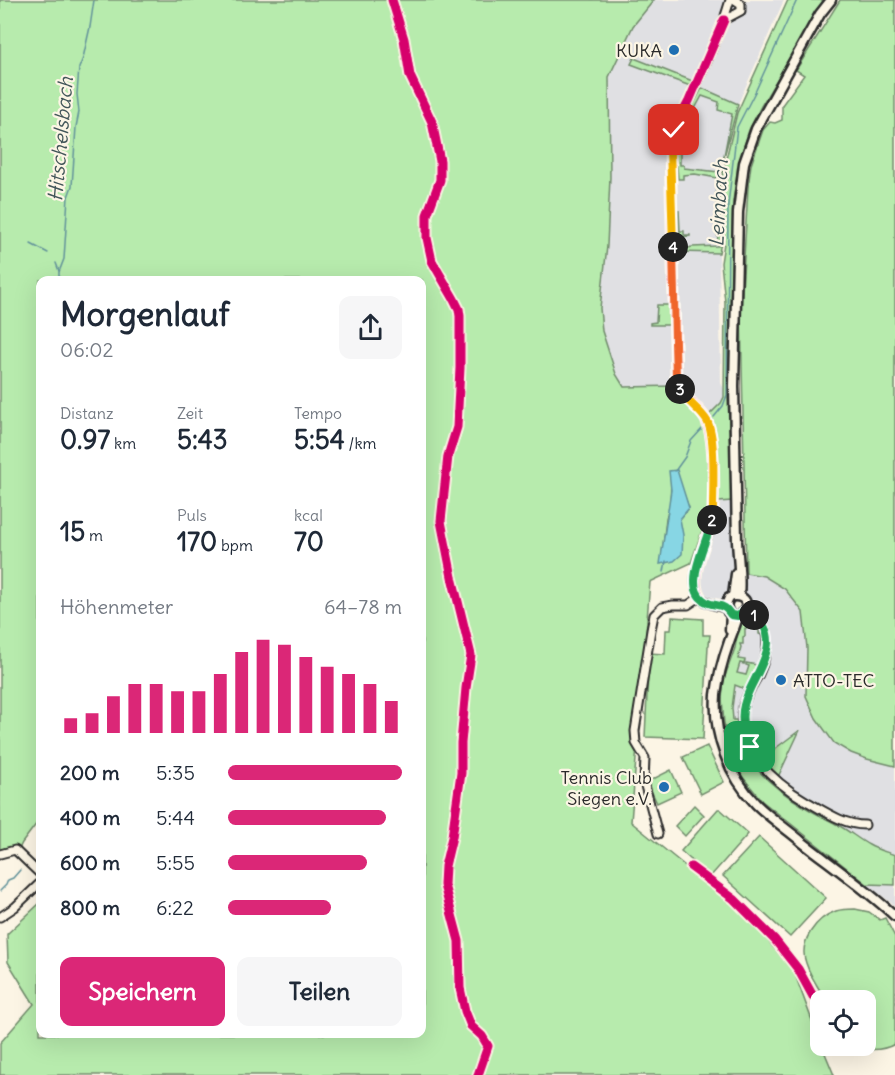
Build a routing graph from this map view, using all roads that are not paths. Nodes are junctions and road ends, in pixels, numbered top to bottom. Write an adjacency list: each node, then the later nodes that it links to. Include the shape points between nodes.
1 (730, 0): 4 (street)
2 (735, 0): 4 (street, via 741,4 741,11)
3 (831, 0): 6 (main road, via 756,129 744,163 738,212 734,386 741,579)
4 (724, 20): 5 (street, via 672,134 670,148 676,378 681,393 706,419 712,437 713,509 695,583)
5 (702, 598): 6 (street, via 711,604); 8 (street, via 688,605 662,607 654,615 651,630 635,731 636,743 645,758 644,782)
6 (736, 606): 7 (street, via 761,621 767,635 767,650 742,711 743,728 754,755 790,790 849,823); 12 (main road, via 716,698 724,752 737,778 766,813)
7 (865, 825)
8 (658, 834)
9 (0, 854): 10 (street, via 15,850)
10 (36, 870)
11 (36, 887): 13 (street)
12 (895, 916)
13 (0, 917)

